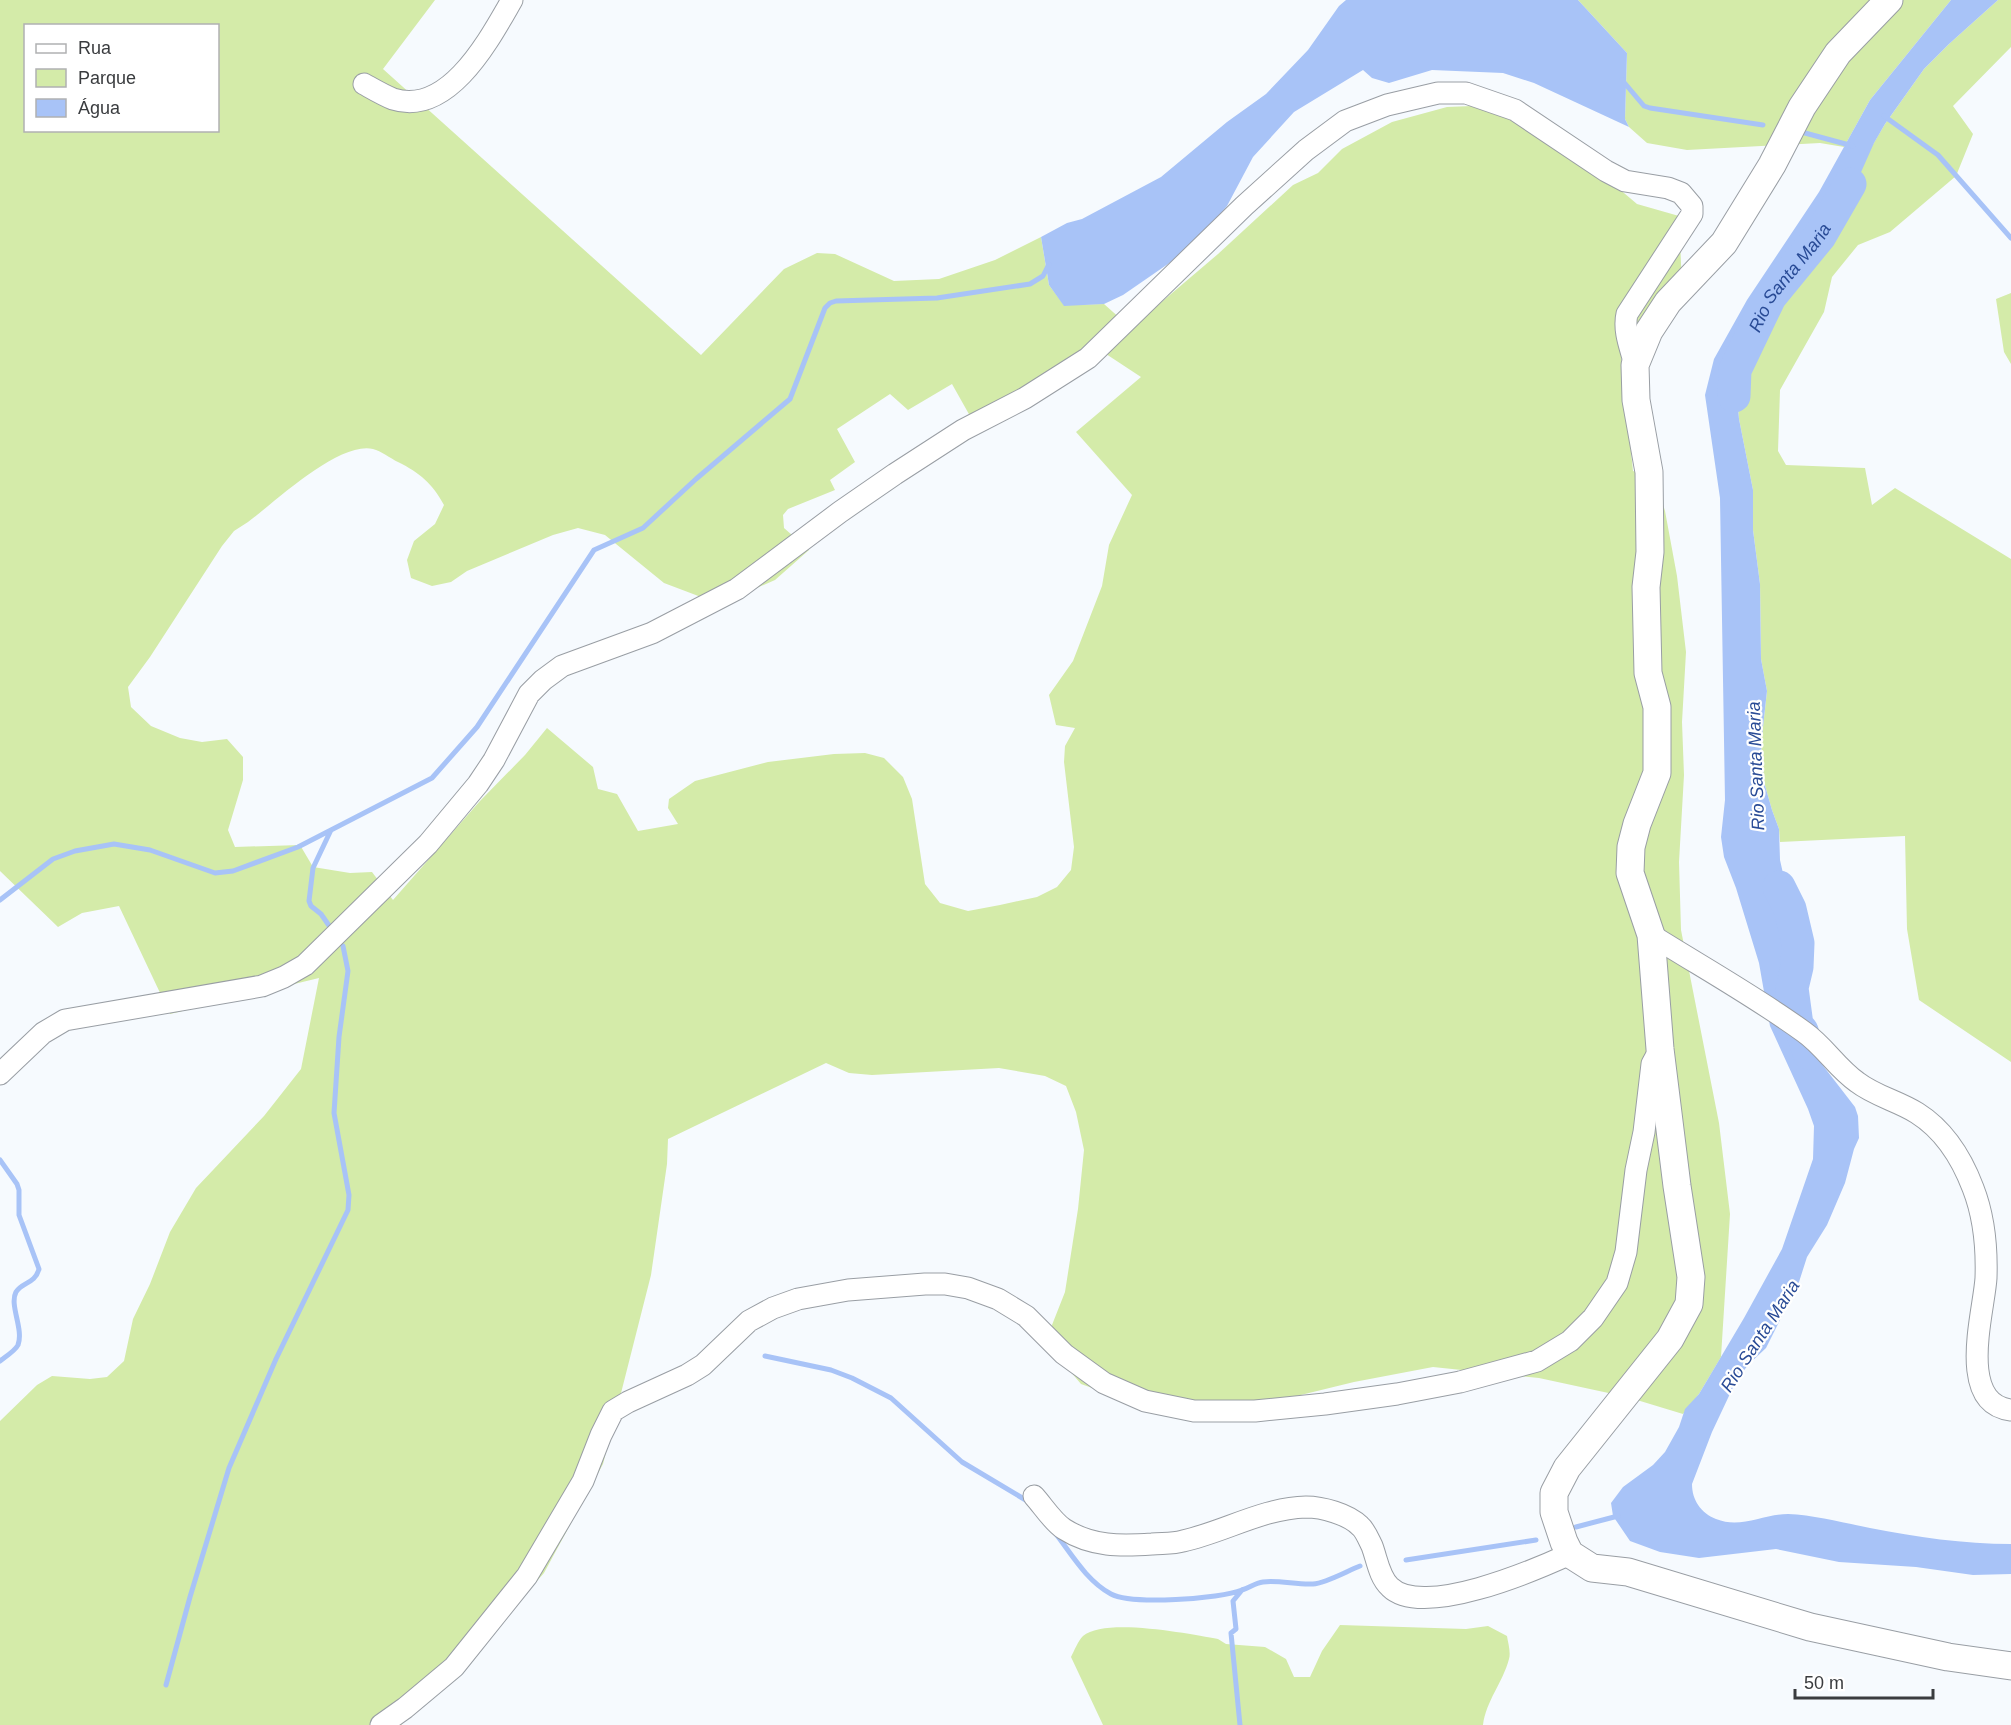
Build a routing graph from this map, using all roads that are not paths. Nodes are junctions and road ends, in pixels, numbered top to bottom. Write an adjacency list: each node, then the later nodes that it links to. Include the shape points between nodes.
1 (512, 0): 3 (street, via 460,78 436,94 413,101 394,99)
2 (1889, 0): 4 (street, via 1838,53 1802,107 1730,233 1668,302 1649,331)
3 (364, 84)
4 (1635, 365): 5 (street, via 1636,400 1649,472 1648,673 1658,707 1657,773 1637,824 1630,873); 7 (street, via 1626,331 1627,314 1692,214 1692,206 1681,193 1625,181 1515,110 1466,93 1438,93 1387,105 1345,121 1262,190 1088,358 895,474 737,589 652,633 562,666 543,680 529,694 478,784 429,844 305,965 262,986 65,1020 43,1033)
5 (1651, 935): 6 (street); 8 (street, via 1806,1034 1858,1084 1918,1113 1940,1131 1960,1158 1981,1214 1986,1279 1977,1365 1980,1385 1994,1403)
6 (1660, 1049): 10 (street, via 1691,1277 1689,1304 1670,1339 1567,1468 1554,1493 1554,1512); 12 (street, via 1652,1064 1626,1252 1617,1283 1593,1318 1570,1341 1537,1361 1387,1396 1255,1411 1194,1411 1145,1401 1104,1383 1064,1354 1026,1316 998,1299 968,1288 925,1284 848,1290 798,1299 749,1321 687,1375 613,1411 583,1480 527,1576 454,1666)
7 (0, 1074)
8 (2011, 1410)
9 (1034, 1496): 10 (street, via 1062,1528 1090,1542 1121,1546 1182,1542 1306,1507 1339,1513 1360,1526 1389,1587 1420,1598 1441,1597 1509,1579)
10 (1570, 1554): 11 (street, via 1592,1568 1628,1572 1810,1627 1948,1657)
11 (2011, 1666)
12 (381, 1725)

